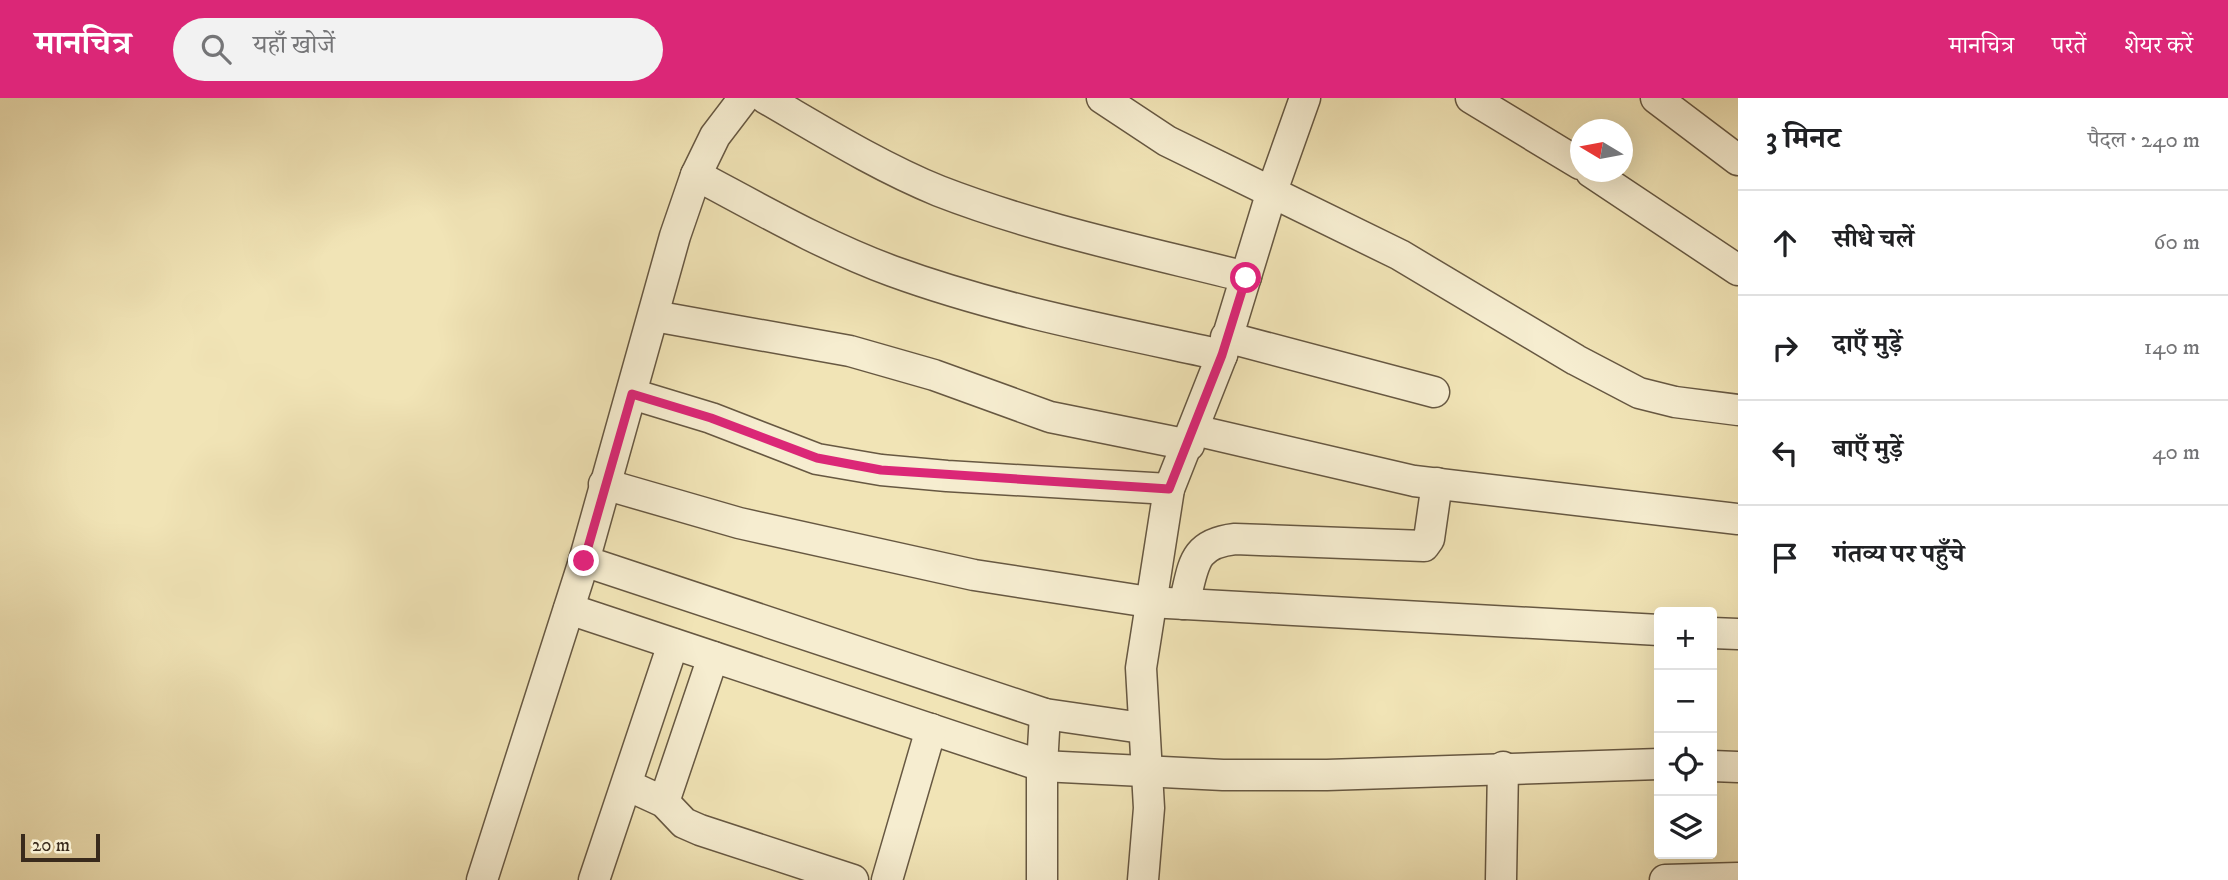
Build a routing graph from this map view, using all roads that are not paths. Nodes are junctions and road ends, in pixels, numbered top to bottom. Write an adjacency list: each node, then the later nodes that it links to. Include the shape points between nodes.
1 (744, 98): 9 (street, via 715,136)
2 (765, 98): 13 (street, via 858,153 938,190 1043,226)
3 (1102, 98): 11 (street, via 1167,141)
4 (1305, 98): 11 (street)
5 (1471, 98): 7 (street)
6 (1656, 98): 8 (street)
7 (1570, 158)
8 (1738, 160)
9 (696, 175): 14 (street); 15 (street, via 890,271 983,302)
10 (1606, 182): 12 (street)
11 (1272, 191): 13 (street); 18 (street, via 1400,256 1639,393)
12 (1738, 270)
13 (1246, 278): 15 (street)
14 (653, 316): 17 (street); 19 (street, via 850,351 934,374 1050,417)
15 (1224, 346): 16 (street); 19 (street)
16 (1434, 392)
17 (632, 394): 21 (street); 22 (street, via 817,458 881,470)
18 (1738, 410)
19 (1192, 437): 20 (street); 22 (street)
20 (1437, 483): 23 (street); 26 (street, via 1424,546 1216,541 1204,547 1196,559)
21 (604, 484): 24 (street); 25 (street, via 739,523 974,575)
22 (1169, 489): 25 (street)
23 (1738, 519)
24 (584, 561): 27 (street); 33 (street)
25 (1149, 602): 26 (street); 34 (street, via 1141,668)
26 (1184, 604): 28 (street)
27 (569, 609): 31 (street); 45 (street)
28 (1654, 630)
29 (1717, 633): 30 (street)
30 (1738, 634)
31 (673, 644): 32 (street); 42 (street)
32 (713, 657): 35 (street); 43 (street)
33 (1045, 714): 34 (street); 37 (street)
34 (1142, 728): 41 (street)
35 (931, 729): 37 (street); 48 (street)
36 (1654, 764): 39 (street)
37 (1042, 766): 41 (street); 49 (street)
38 (1717, 766): 40 (street)
39 (1503, 767): 41 (street, via 1328,775); 51 (street)
40 (1738, 767)
41 (1146, 772): 50 (street, via 1148,852)
42 (627, 785): 43 (street); 46 (street)
43 (664, 802): 47 (street, via 684,822 700,830)
44 (1738, 878): 52 (street)
45 (482, 880)
46 (594, 880)
47 (853, 880)
48 (887, 880)
49 (1042, 880)
50 (1143, 880)
51 (1501, 880)
52 (1665, 880)

